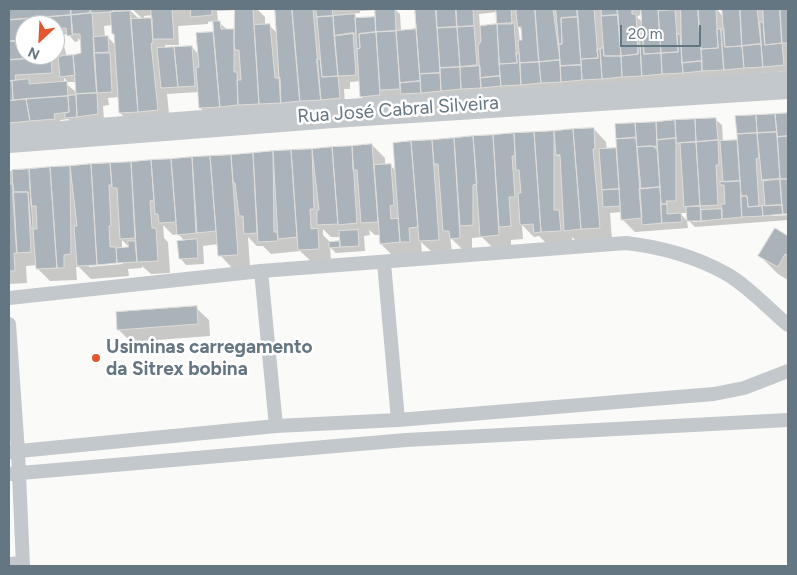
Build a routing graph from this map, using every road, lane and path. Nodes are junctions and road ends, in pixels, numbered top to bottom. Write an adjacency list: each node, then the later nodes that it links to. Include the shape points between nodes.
1 (788, 85): 2 (street, Rua José Cabral Silveira, via 333,114)
2 (9, 140)
3 (384, 263): 4 (lane); 7 (lane, via 626,243 661,247 727,274); 9 (lane)
4 (261, 271): 5 (lane); 11 (lane)
5 (9, 298)
6 (9, 324): 12 (lane)
7 (788, 325)
8 (788, 371): 9 (lane, via 744,388 714,394)
9 (398, 420): 11 (lane)
10 (788, 420): 13 (lane, via 406,440)
11 (276, 426): 12 (lane)
12 (14, 452): 13 (lane)
13 (14, 473): 14 (lane)
14 (18, 565)

